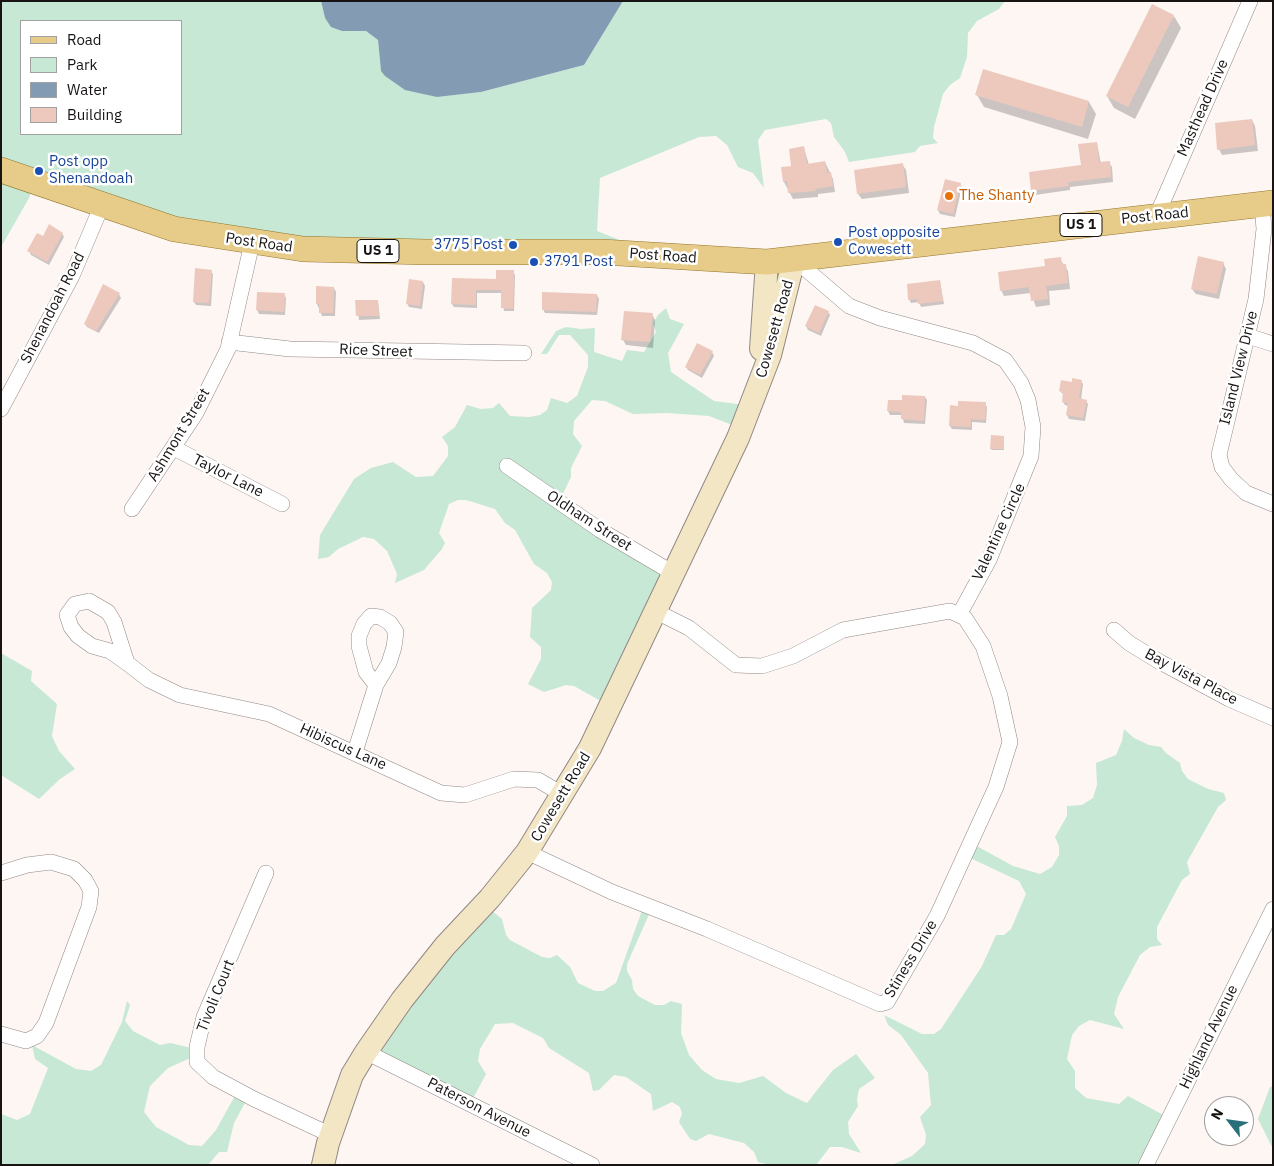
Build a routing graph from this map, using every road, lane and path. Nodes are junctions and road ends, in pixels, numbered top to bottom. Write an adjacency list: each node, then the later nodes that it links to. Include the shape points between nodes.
1 (1250, 1): 5 (street, Masthead Drive)
2 (1, 170): 4 (main road, Post Road / US 1)
3 (1267, 204): 5 (main road, Post Road / US 1); 9 (street, Island View Drive, via 1262,258)
4 (102, 205): 6 (main road, Post Road / US 1, via 174,229); 14 (street, Shenandoah Road, via 72,276)
5 (1157, 215): 7 (main road, Post Road / US 1)
6 (252, 243): 8 (main road, Post Road / US 1, via 303,249 602,252); 10 (street, Ashmont Street)
7 (794, 259): 8 (main road, Post Road / US 1); 13 (main road, Cowesett Road, via 770,355); 22 (street, Valentine Circle, via 849,306 973,344 1005,360 1021,383 1033,426 1031,456 988,560)
8 (766, 262): 13 (main road, Cowesett Road, via 763,332)
9 (1248, 336): 11 (street); 18 (street, Island View Drive, via 1219,455 1230,479 1246,493)
10 (229, 342): 12 (street, Rice Street, via 290,349); 15 (street, Ashmont Street, via 196,413)
11 (1273, 344)
12 (524, 353)
13 (754, 398): 20 (main road, Cowesett Road)
14 (1, 409)
15 (174, 448): 17 (street, Taylor Lane); 19 (street, Ashmont Street)
16 (507, 466): 20 (street, Oldham Street, via 600,530)
17 (282, 504)
18 (1273, 504)
19 (132, 509)
20 (673, 573): 21 (main road, Cowesett Road)
21 (655, 610): 22 (street, via 689,628 736,665 762,666 793,656 843,630 950,611); 28 (main road, Cowesett Road, via 590,748)
22 (959, 615): 29 (street, Stiness Drive, via 965,618 983,646 1000,696 1010,742 996,787 975,836 937,916 887,1002 880,1004 862,997 707,929 612,892)
23 (1114, 630): 26 (street, Bay Vista Place, via 1160,662 1229,699)
24 (127, 663): 27 (street, Hibiscus Lane, via 149,680 180,695 269,714)
25 (376, 685): 27 (street)
26 (1273, 718)
27 (356, 752): 28 (street, Hibiscus Lane, via 441,793 465,795 514,779 538,780)
28 (562, 794): 29 (main road, Cowesett Road)
29 (527, 852): 34 (main road, Cowesett Road, via 445,946)
30 (1, 873): 33 (street, via 52,862 74,869 92,891 46,1023 37,1036 26,1041)
31 (266, 873): 35 (street, Tivoli Court, via 204,1017 196,1047 198,1062 213,1077)
32 (1273, 909): 38 (street, Highland Avenue)
33 (1, 1034)
34 (366, 1052): 35 (main road, Cowesett Road, via 352,1075); 37 (street, Paterson Avenue)
35 (331, 1135): 36 (main road, Cowesett Road)
36 (323, 1165)
37 (592, 1165)
38 (1146, 1165)

